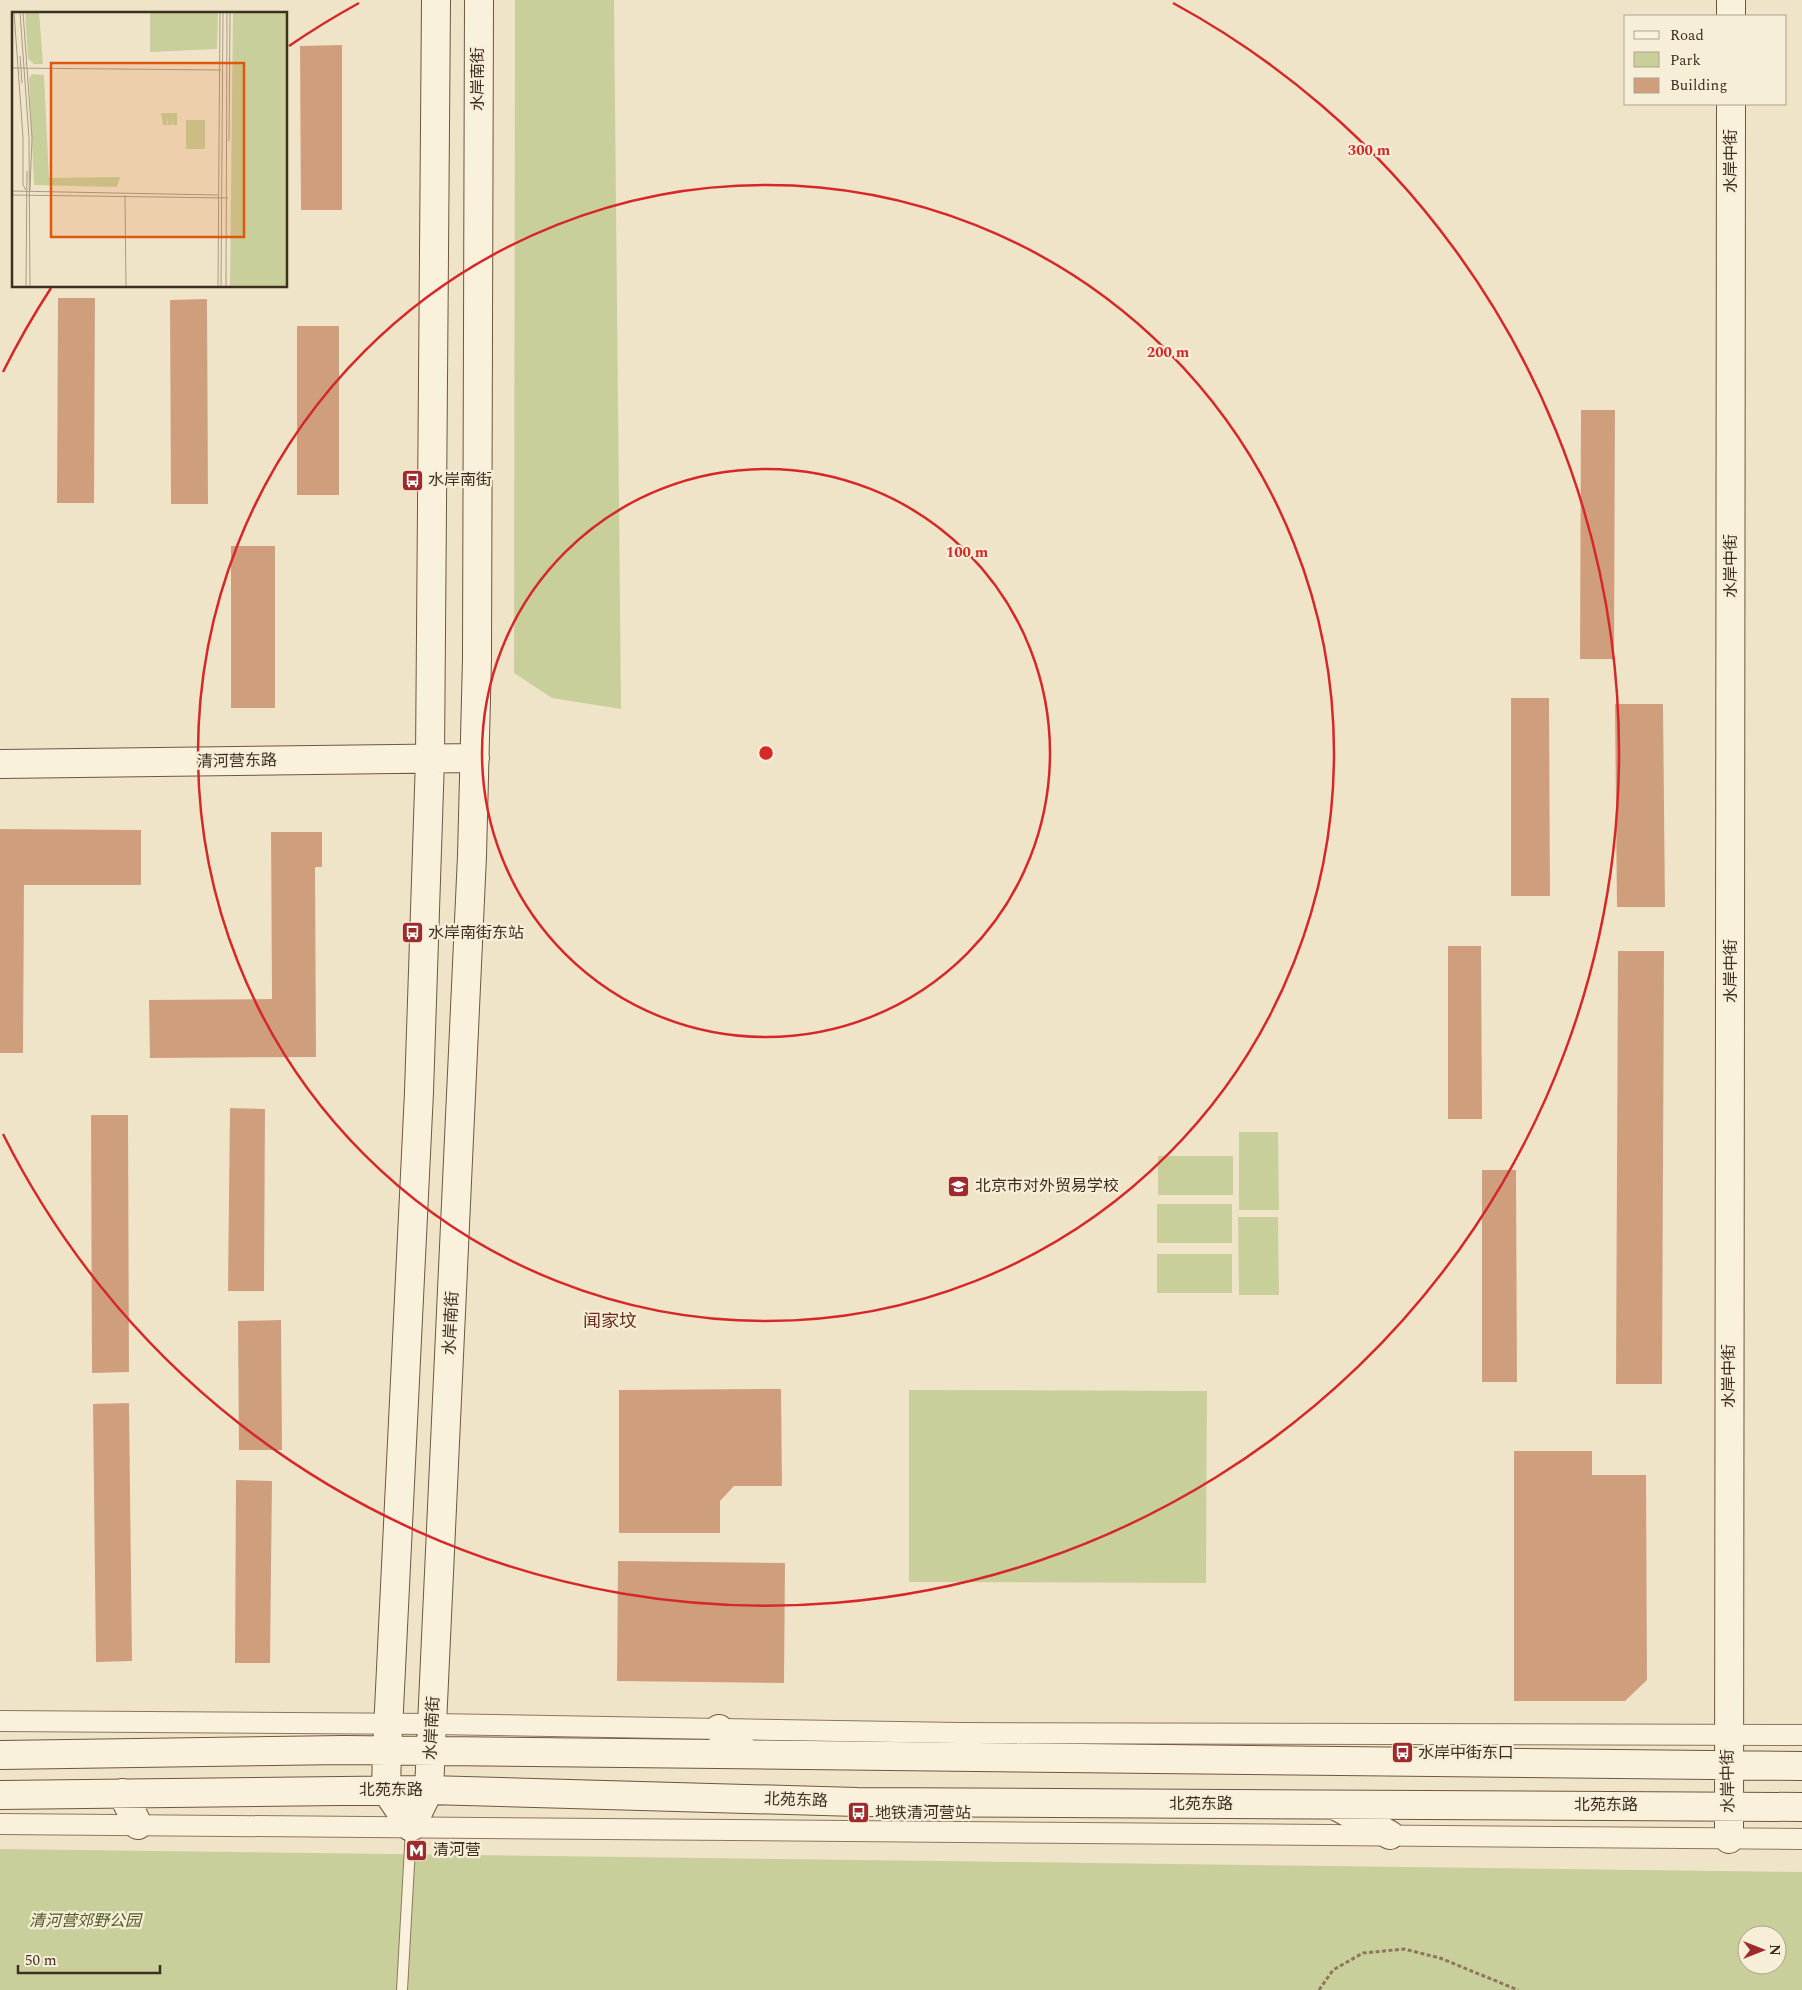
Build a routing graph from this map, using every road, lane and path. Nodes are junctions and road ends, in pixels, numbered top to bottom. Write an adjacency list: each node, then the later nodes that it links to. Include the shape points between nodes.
1 (436, 0): 6 (street)
2 (479, 0): 7 (street, 水岸南街)
3 (1731, 0): 4 (street)
4 (1731, 15)
5 (1731, 105): 13 (street, 水岸中街)
6 (430, 758): 7 (street, 清河营东路); 8 (street, 清河营东路); 10 (street)
7 (475, 758): 11 (street, 水岸南街)
8 (0, 764)
9 (0, 1721): 10 (street)
10 (389, 1723): 11 (street); 15 (street)
11 (433, 1724): 12 (street); 16 (street, 水岸南街)
12 (719, 1729): 13 (street, via 959,1733); 17 (street)
13 (1728, 1734): 14 (street); 19 (street, 水岸中街)
14 (1802, 1735)
15 (387, 1751): 16 (street); 18 (street); 21 (street)
16 (432, 1751): 17 (street); 22 (street, 水岸南街)
17 (748, 1754): 19 (street)
18 (0, 1755)
19 (1728, 1764): 20 (street); 26 (street, 水岸中街)
20 (1802, 1766)
21 (386, 1790): 22 (street, 北苑东路); 23 (street, 北苑东路); 30 (street)
22 (429, 1790): 25 (street, 北苑东路, via 857,1802); 30 (street, 水岸南街)
23 (122, 1793): 24 (street, 北苑东路); 29 (street)
24 (0, 1795)
25 (1332, 1804): 26 (street, 北苑东路); 31 (street)
26 (1729, 1806): 27 (street, 北苑东路); 32 (street, 水岸中街)
27 (1802, 1807)
28 (0, 1824): 29 (street)
29 (138, 1825): 30 (street)
30 (411, 1826): 31 (street); 34 (lane)
31 (1390, 1836): 32 (street)
32 (1729, 1839): 33 (street)
33 (1802, 1839)
34 (402, 1990)
35 (1319, 1990): 36 (path, via 1334,1970 1364,1953 1404,1949 1440,1958)
36 (1518, 1990)

